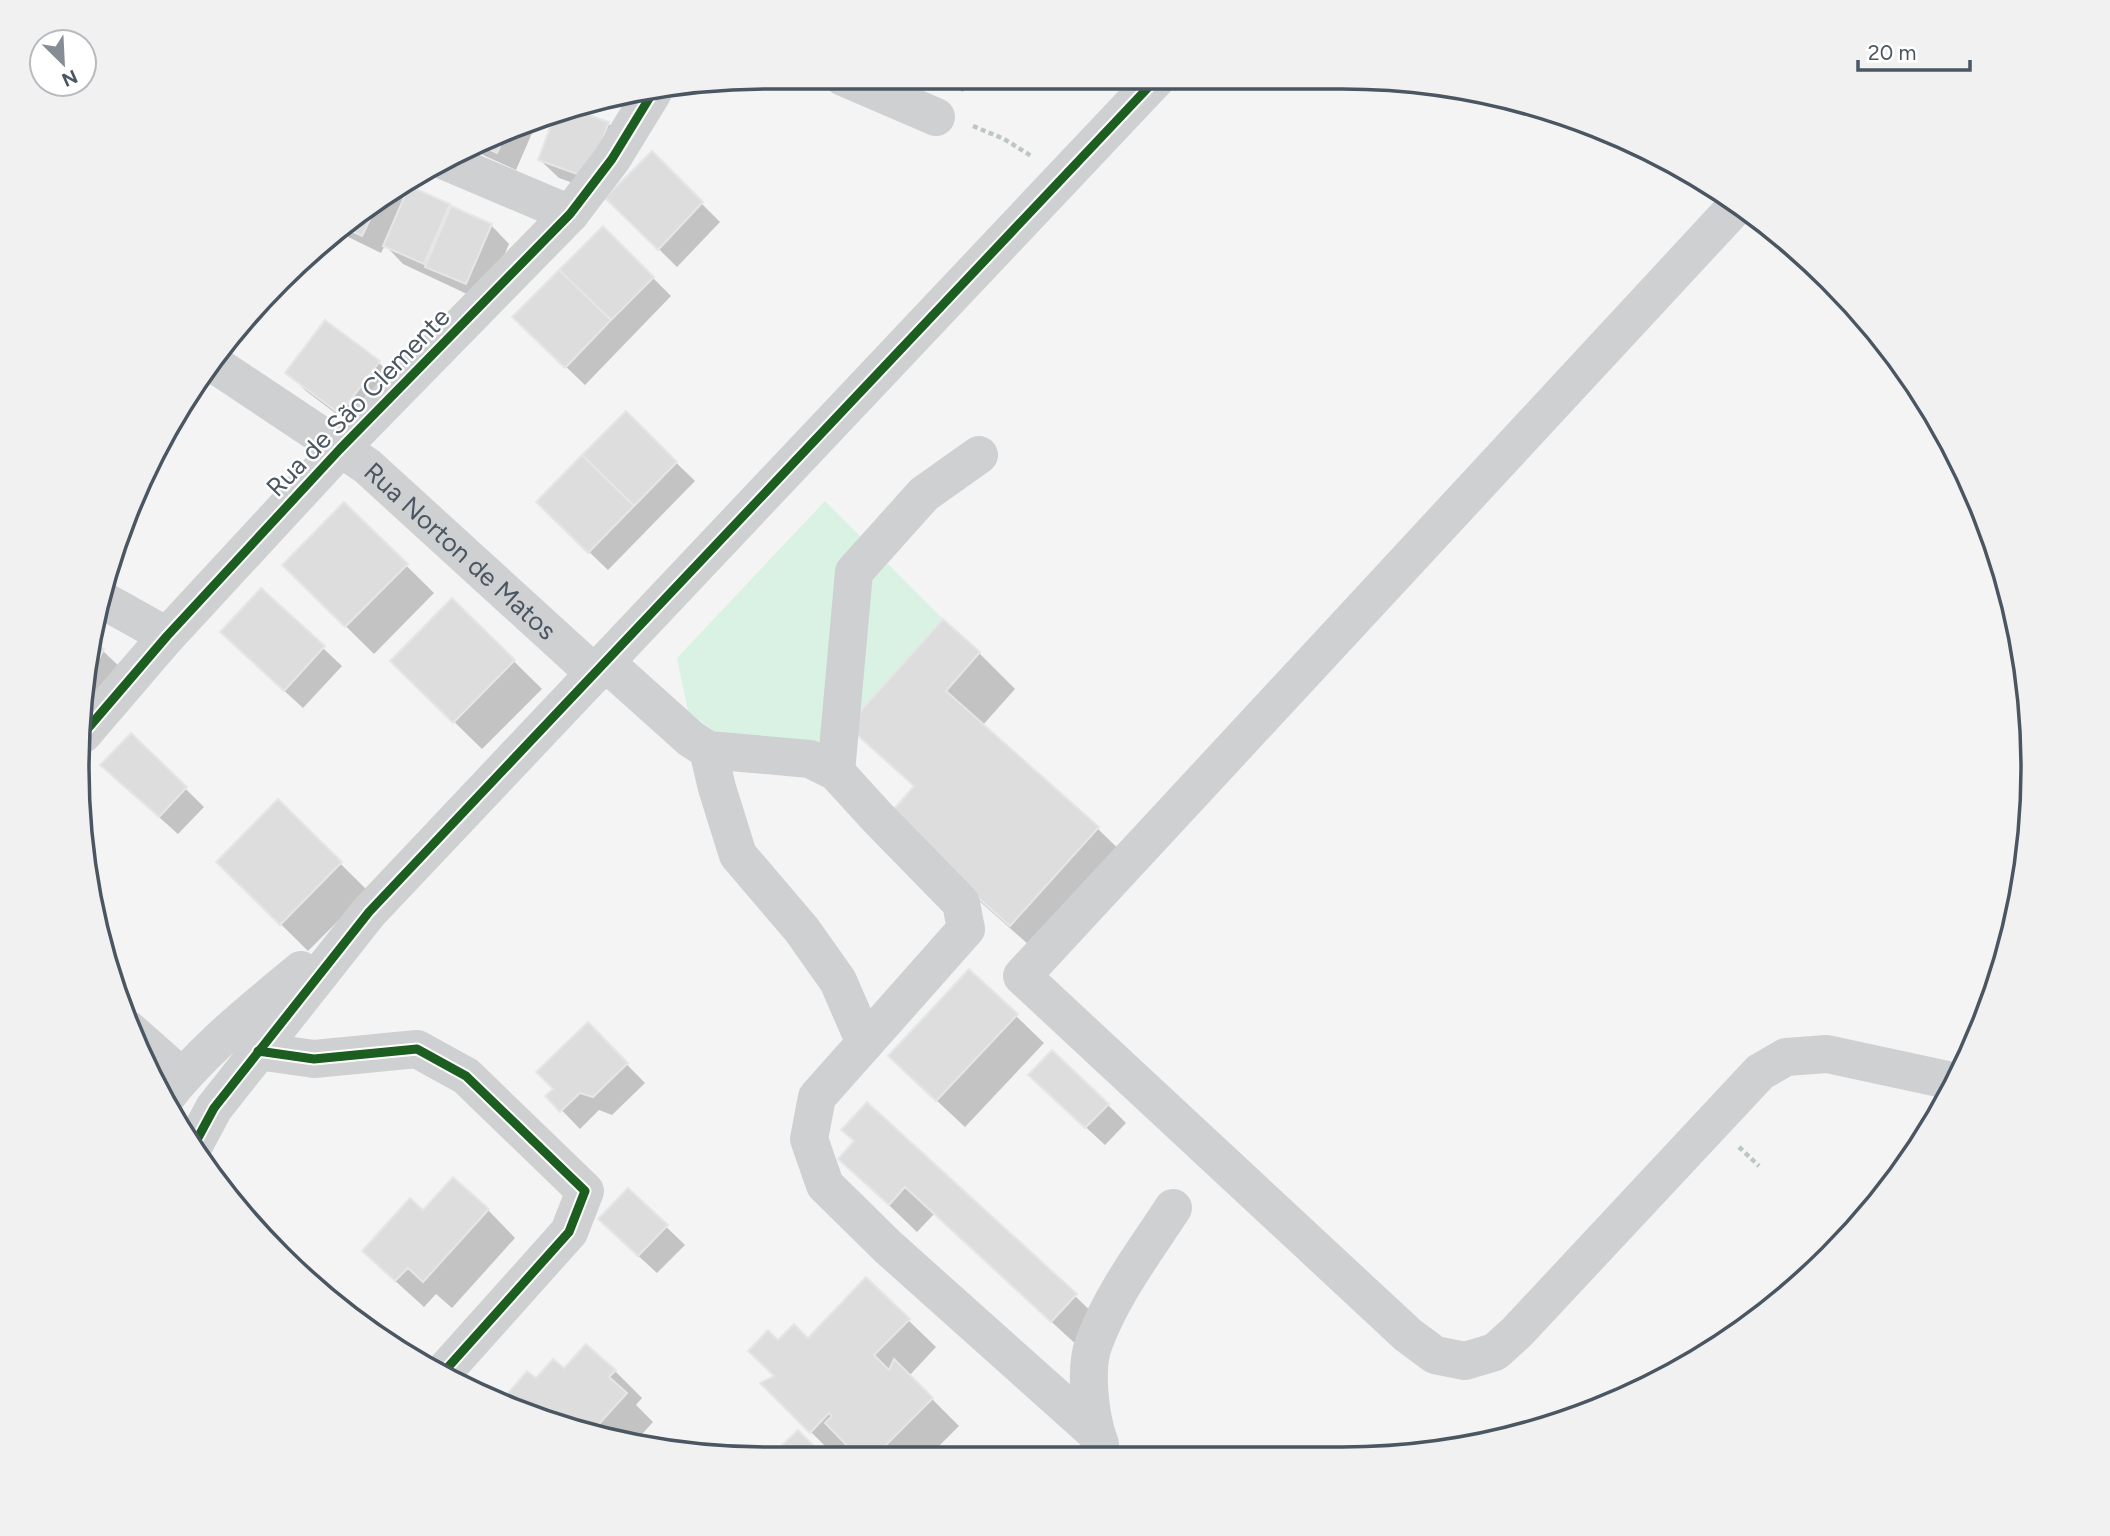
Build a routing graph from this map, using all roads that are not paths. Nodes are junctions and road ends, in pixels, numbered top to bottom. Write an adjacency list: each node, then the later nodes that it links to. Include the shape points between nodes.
1 (871, 89): 4 (street)
2 (1147, 89): 13 (street)
3 (648, 100): 7 (street, Rua de São Clemente)
4 (936, 117)
5 (456, 166): 7 (street)
6 (1730, 212): 20 (street, via 1022,976 1408,1335 1435,1355 1465,1361 1495,1352 1517,1332 1760,1072 1786,1057 1827,1054)
7 (570, 214): 9 (street, Rua de São Clemente)
8 (220, 368): 9 (street, Rua Norton de Matos)
9 (340, 449): 12 (street, Rua de São Clemente); 13 (street, Rua Norton de Matos, via 367,466)
10 (979, 455): 16 (street, via 924,494 855,572)
11 (109, 604): 12 (street)
12 (167, 636): 14 (street, Rua de São Clemente)
13 (600, 668): 15 (street, Rua Norton de Matos); 17 (street)
14 (91, 725)
15 (709, 750): 16 (street, via 810,759); 18 (street, via 738,855 802,930 838,981)
16 (836, 772): 18 (street, via 961,903 966,929)
17 (369, 912): 19 (street); 21 (street, via 211,1047)
18 (865, 1043): 25 (street, via 817,1097 809,1139 825,1185)
19 (258, 1051): 22 (street, via 214,1108); 24 (street, via 314,1059 416,1049 467,1076 585,1191 569,1232)
20 (1945, 1079)
21 (173, 1089)
22 (199, 1137)
23 (1173, 1208): 25 (street, via 1114,1300 1093,1345 1088,1386)
24 (449, 1367)
25 (1100, 1444)

